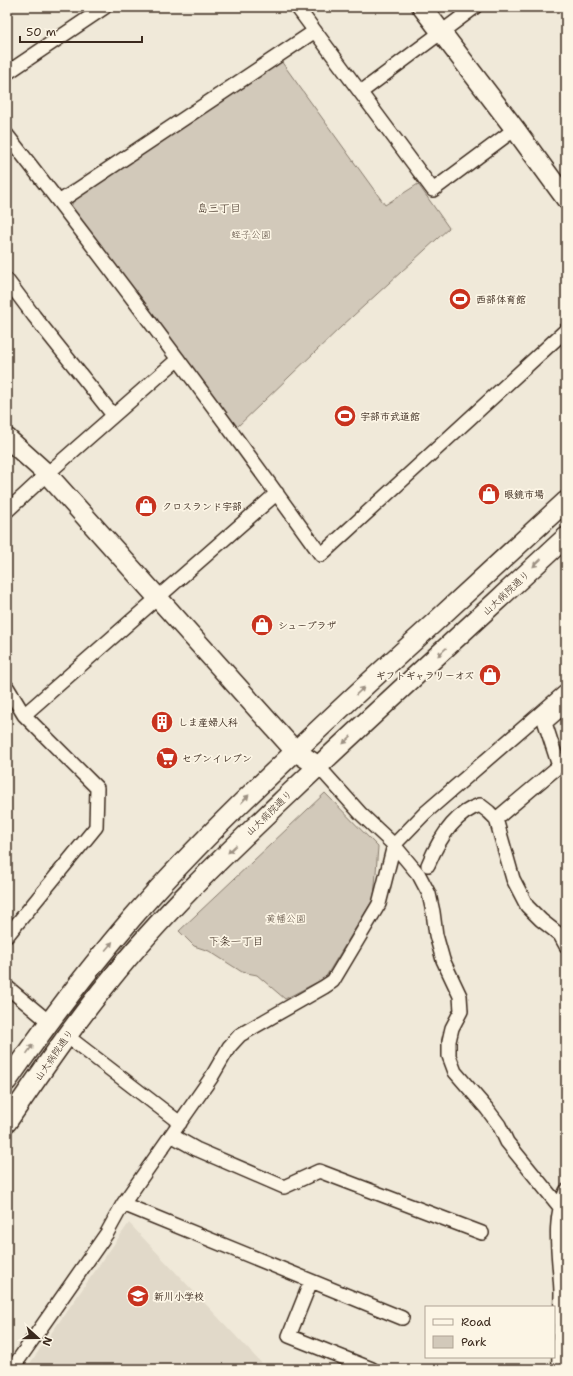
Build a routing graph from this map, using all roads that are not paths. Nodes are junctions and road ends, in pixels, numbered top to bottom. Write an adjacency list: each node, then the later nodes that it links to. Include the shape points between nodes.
1 (105, 7): 7 (street)
2 (297, 7): 5 (street)
3 (422, 7): 6 (street)
4 (475, 7): 6 (street)
5 (315, 31): 8 (street); 12 (street)
6 (441, 32): 8 (street); 9 (street)
7 (7, 73)
8 (361, 92): 9 (street, via 433,190)
9 (516, 128): 11 (street)
10 (7, 135): 12 (street)
11 (566, 199)
12 (59, 202): 15 (street)
13 (7, 280): 16 (street)
14 (566, 330): 19 (street, via 321,555)
15 (178, 359): 16 (street); 19 (street)
16 (113, 415): 18 (street)
17 (7, 438): 18 (street)
18 (47, 474): 21 (street); 23 (street)
19 (277, 493): 23 (street)
20 (566, 501): 28 (street, one-way to 20)
21 (7, 511)
22 (566, 537): 29 (street, 山大病院通り, one-way to 29)
23 (157, 598): 27 (street); 28 (street)
24 (7, 687): 27 (street)
25 (566, 691): 31 (street, via 425,813)
26 (566, 705): 30 (street, via 545,723 559,766)
27 (24, 715): 33 (street, via 97,788 96,827)
28 (295, 751): 29 (street); 36 (street, one-way to 28, via 134,916 243,801)
29 (318, 766): 31 (street, via 361,814); 37 (street, 山大病院通り, one-way to 37, via 216,864 161,922 110,980)
30 (496, 819): 32 (street, via 480,805 470,808 445,831); 34 (street, via 513,879 527,906)
31 (394, 844): 40 (street, via 379,904 333,981 240,1035 229,1047); 44 (street, via 420,875 429,894 443,960 460,996 461,1011 452,1028 449,1041 449,1056 455,1072 487,1109 507,1142)
32 (428, 865)
33 (7, 936)
34 (564, 937)
35 (7, 987): 36 (street)
36 (49, 1022): 38 (street, one-way to 36)
37 (67, 1036): 39 (street, 山大病院通り); 40 (street)
38 (7, 1080)
39 (7, 1122)
40 (180, 1123): 41 (street)
41 (171, 1135): 43 (street); 45 (street, via 196,1149 284,1187 319,1171)
42 (566, 1191): 44 (street)
43 (123, 1204): 46 (street); 48 (street, via 107,1233)
44 (559, 1206): 50 (street)
45 (482, 1233)
46 (310, 1281): 47 (street); 49 (street, via 289,1336)
47 (402, 1318)
48 (12, 1369)
49 (372, 1369)
50 (559, 1369)

